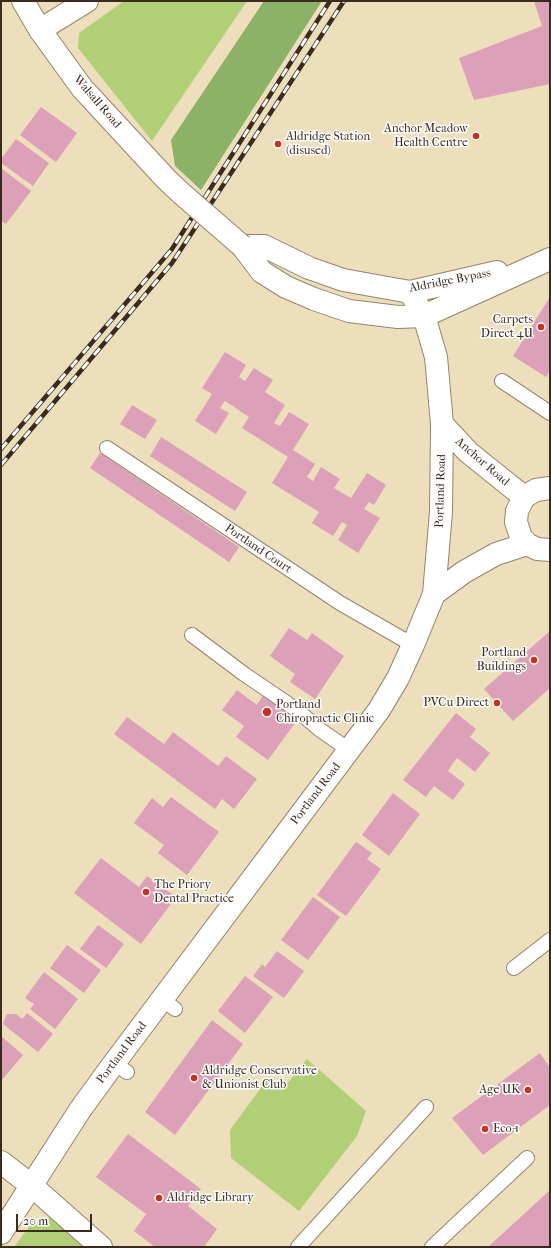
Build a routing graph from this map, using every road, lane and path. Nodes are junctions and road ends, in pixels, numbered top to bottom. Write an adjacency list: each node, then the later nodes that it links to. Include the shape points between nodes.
1 (23, 1): 3 (street, Walsall Road)
2 (87, 1): 3 (street)
3 (40, 30): 4 (street, Walsall Road, bridge, via 82,88 167,180)
4 (242, 246): 6 (street, Aldridge Bypass, via 264,246 309,268 343,280); 7 (street, Aldridge Bypass, via 262,272 314,300 349,311 398,317)
5 (545, 261): 6 (street, Aldridge Bypass); 7 (street, Aldridge Bypass)
6 (410, 292): 7 (street, Portland Road)
7 (424, 316): 10 (street, Portland Road, via 436,357)
8 (502, 381): 9 (lane)
9 (550, 413)
10 (442, 424): 13 (street, Anchor Road, via 468,452); 16 (street, Portland Road, via 441,512)
11 (107, 448): 18 (lane, Portland Court, via 340,603)
12 (550, 488): 13 (street, via 536,490)
13 (524, 498): 14 (street, via 517,511 516,522 521,537)
14 (527, 544): 15 (street, via 537,549); 16 (street, via 496,554 464,572)
15 (550, 550)
16 (434, 594): 18 (street, Portland Road)
17 (192, 635): 19 (lane)
18 (413, 645): 19 (street, Portland Road, via 398,678 379,710)
19 (349, 750): 25 (street, Portland Road, via 121,1068 80,1110)
20 (550, 940): 21 (lane)
21 (514, 968)
22 (426, 1107): 28 (lane)
23 (527, 1158): 29 (lane)
24 (1, 1162): 25 (street)
25 (32, 1186): 26 (street, Portland Road); 27 (street)
26 (1, 1233)
27 (101, 1247)
28 (298, 1247)
29 (432, 1247)

